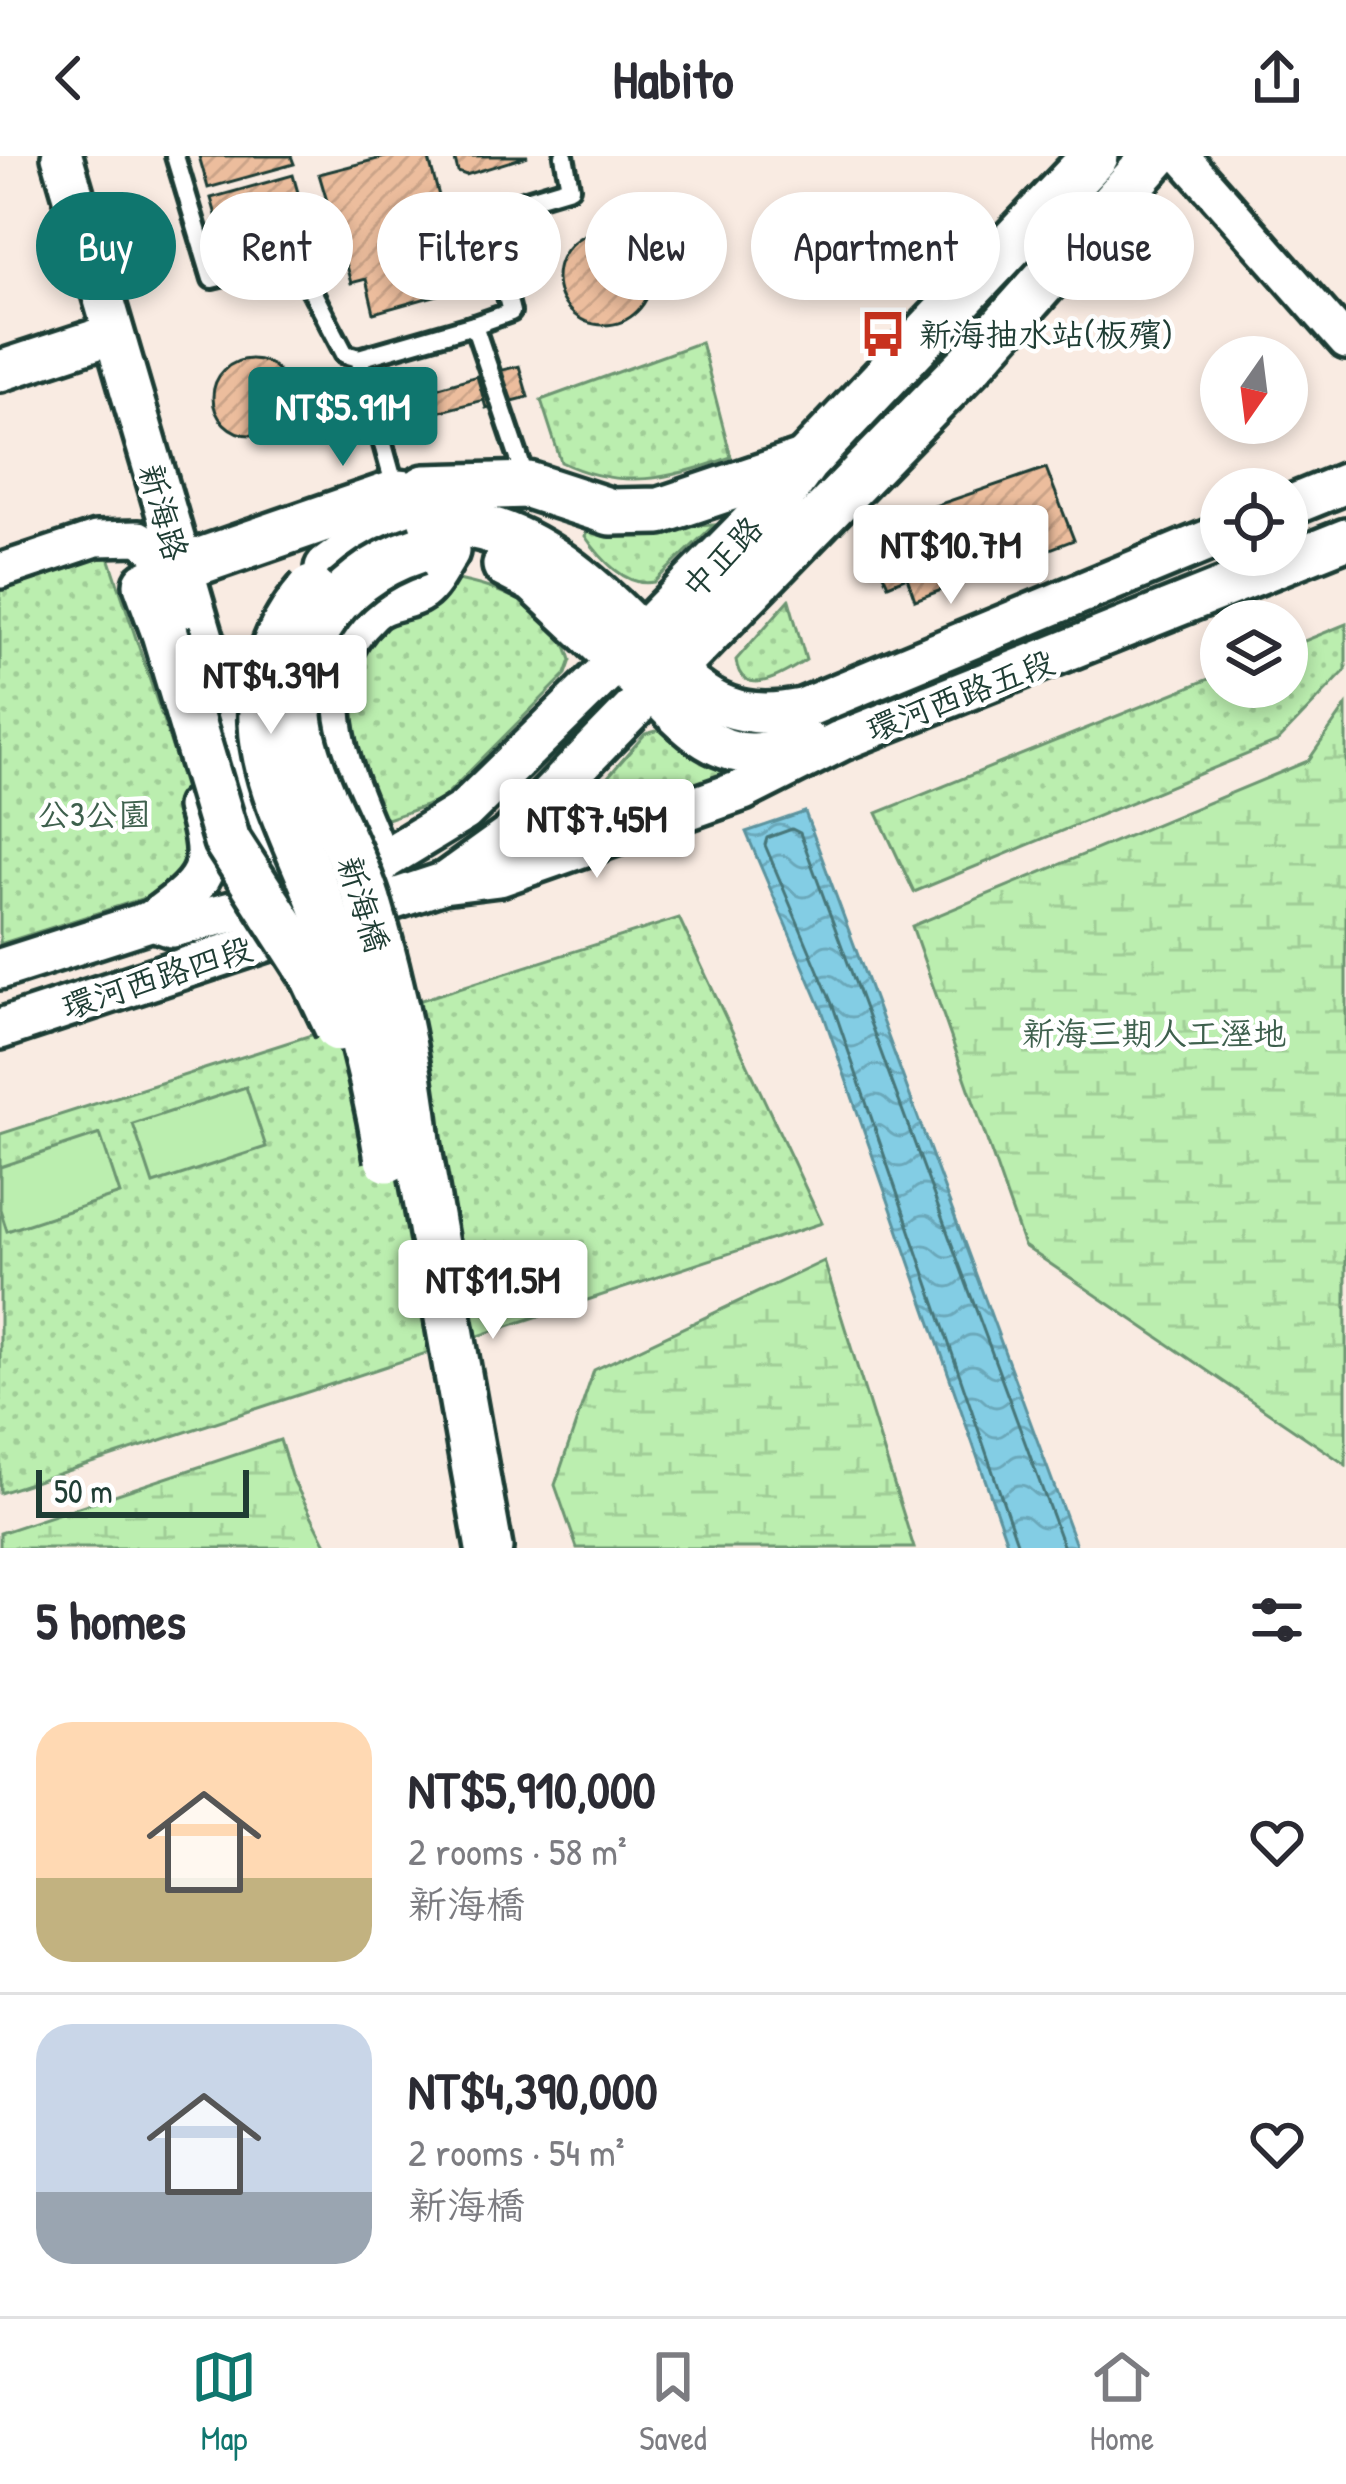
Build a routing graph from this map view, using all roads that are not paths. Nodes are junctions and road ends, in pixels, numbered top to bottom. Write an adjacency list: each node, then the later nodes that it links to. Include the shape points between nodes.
1 (62, 156): 8 (street, 新海路)
2 (175, 156): 10 (lane, via 212,279 296,259 345,354)
3 (564, 156): 7 (lane, via 570,187 486,212 511,312)
4 (1095, 156): 12 (main road, 中正路)
5 (1156, 156): 24 (main road, 中正路, via 972,362)
6 (1182, 156): 9 (street)
7 (474, 325): 10 (lane); 14 (lane)
8 (113, 334): 11 (street); 22 (street, 新海路)
9 (1346, 342)
10 (359, 358): 15 (lane)
11 (0, 371)
12 (805, 462): 14 (main road, via 660,511 611,512); 23 (main road, 中正路)
13 (1346, 482): 16 (street)
14 (528, 485): 15 (main road)
15 (397, 493): 17 (main road, via 445,498); 22 (main road)
16 (1308, 498)
17 (492, 529): 23 (main road, via 531,543); 32 (main road, 新海橋, bridge, via 424,526 361,544 328,569 276,640 262,690 263,737 359,1018)
18 (1346, 538): 25 (street, 環河西路五段)
19 (1200, 544): 24 (street, 環河西路五段, via 802,709 761,717 733,712)
20 (432, 551): 23 (main road, via 497,562 535,580); 26 (main road, via 420,588 375,604 351,627 332,665 325,710 333,758); 34 (main road, 新海橋, bridge, via 381,562 332,602 308,646 298,719 366,896 409,1064)
21 (0, 571): 22 (street, via 96,539 139,538)
22 (164, 576): 28 (street, 新海路); 29 (street, via 138,613 209,846 206,873); 32 (main road, bridge, via 165,633 227,841 334,1015)
23 (629, 647): 24 (main road); 26 (street, 中正路, via 464,811)
24 (663, 680): 25 (street, via 685,724 718,746 752,753); 27 (street, 中正路, via 511,836)
25 (840, 741): 27 (street, via 743,790 500,876)
26 (377, 864): 28 (street, 中正路)
27 (443, 883): 28 (street)
28 (307, 911): 29 (street, 環河西路四段, via 172,927); 31 (street, 環河西路四段)
29 (153, 920): 30 (street, 環河西路四段)
30 (0, 970)
31 (0, 1029)
32 (388, 1160): 33 (main road, 新海橋)
33 (462, 1548)
34 (490, 1548)

